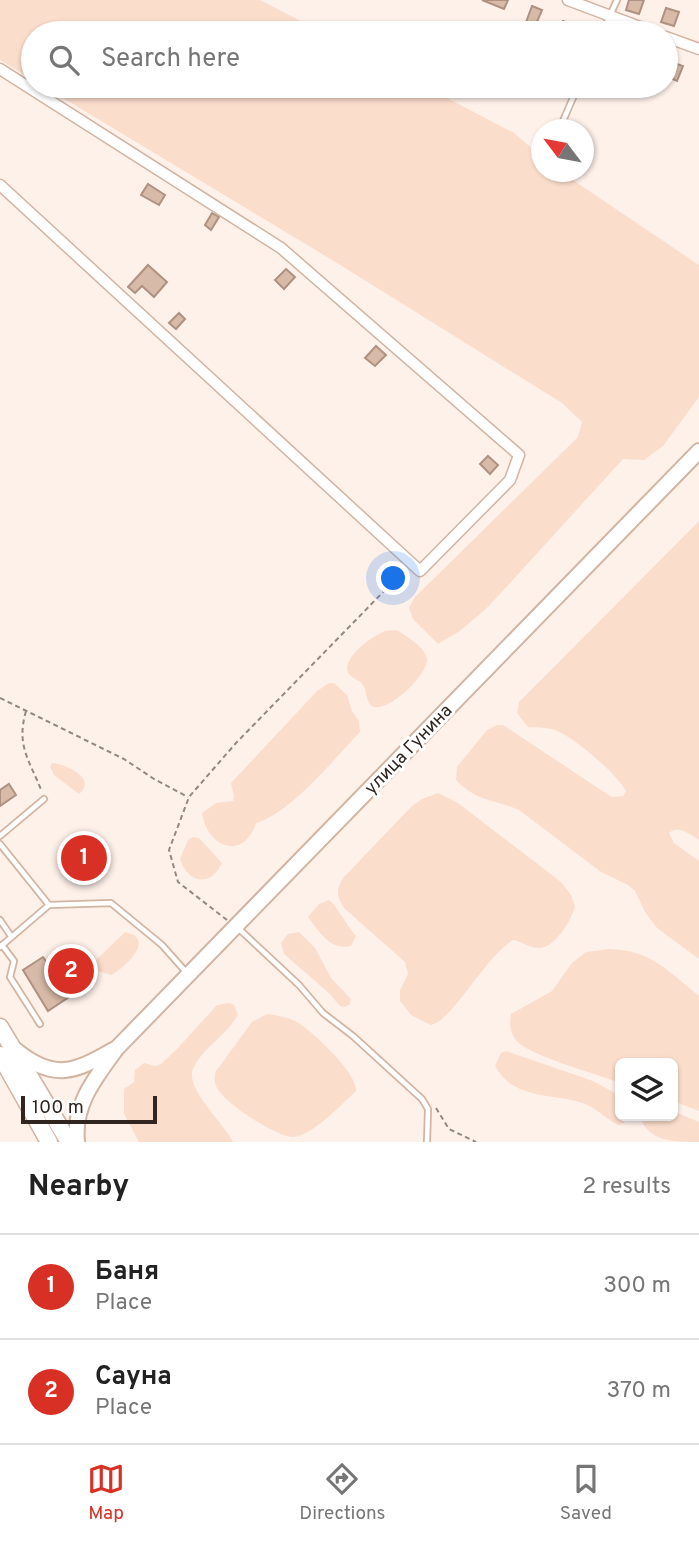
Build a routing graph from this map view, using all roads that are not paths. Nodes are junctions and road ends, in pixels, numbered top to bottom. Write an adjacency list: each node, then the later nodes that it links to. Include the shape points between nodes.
1 (568, 0): 3 (street)
2 (617, 0): 3 (lane)
3 (610, 16): 4 (lane); 5 (street)
4 (608, 21)
5 (624, 21)
6 (678, 41): 7 (street)
7 (699, 49)
8 (0, 69): 9 (street)
9 (21, 82)
10 (46, 98): 13 (street, via 281,248 519,455 510,480 420,571)
11 (573, 98): 12 (lane)
12 (564, 119)
13 (0, 185)
14 (699, 451): 20 (main road, улица Гунина)
15 (44, 799): 16 (lane)
16 (0, 836)
17 (0, 844): 18 (lane)
18 (49, 905): 21 (lane); 23 (lane, via 111,903)
19 (0, 920): 21 (lane)
20 (236, 927): 23 (main road, улица Гунина); 31 (lane, via 323,1013 422,1099 428,1109)
21 (11, 936): 22 (lane)
22 (1, 946): 24 (lane, via 15,961 10,977)
23 (189, 974): 26 (main road, улица Гунина)
24 (40, 1024)
25 (0, 1027): 27 (highway)
26 (117, 1048): 27 (main road, via 69,1071 56,1071); 30 (main road, via 85,1094 78,1114)
27 (7, 1052): 28 (highway); 29 (highway)
28 (49, 1142)
29 (69, 1142)
30 (77, 1142)
31 (427, 1142)

